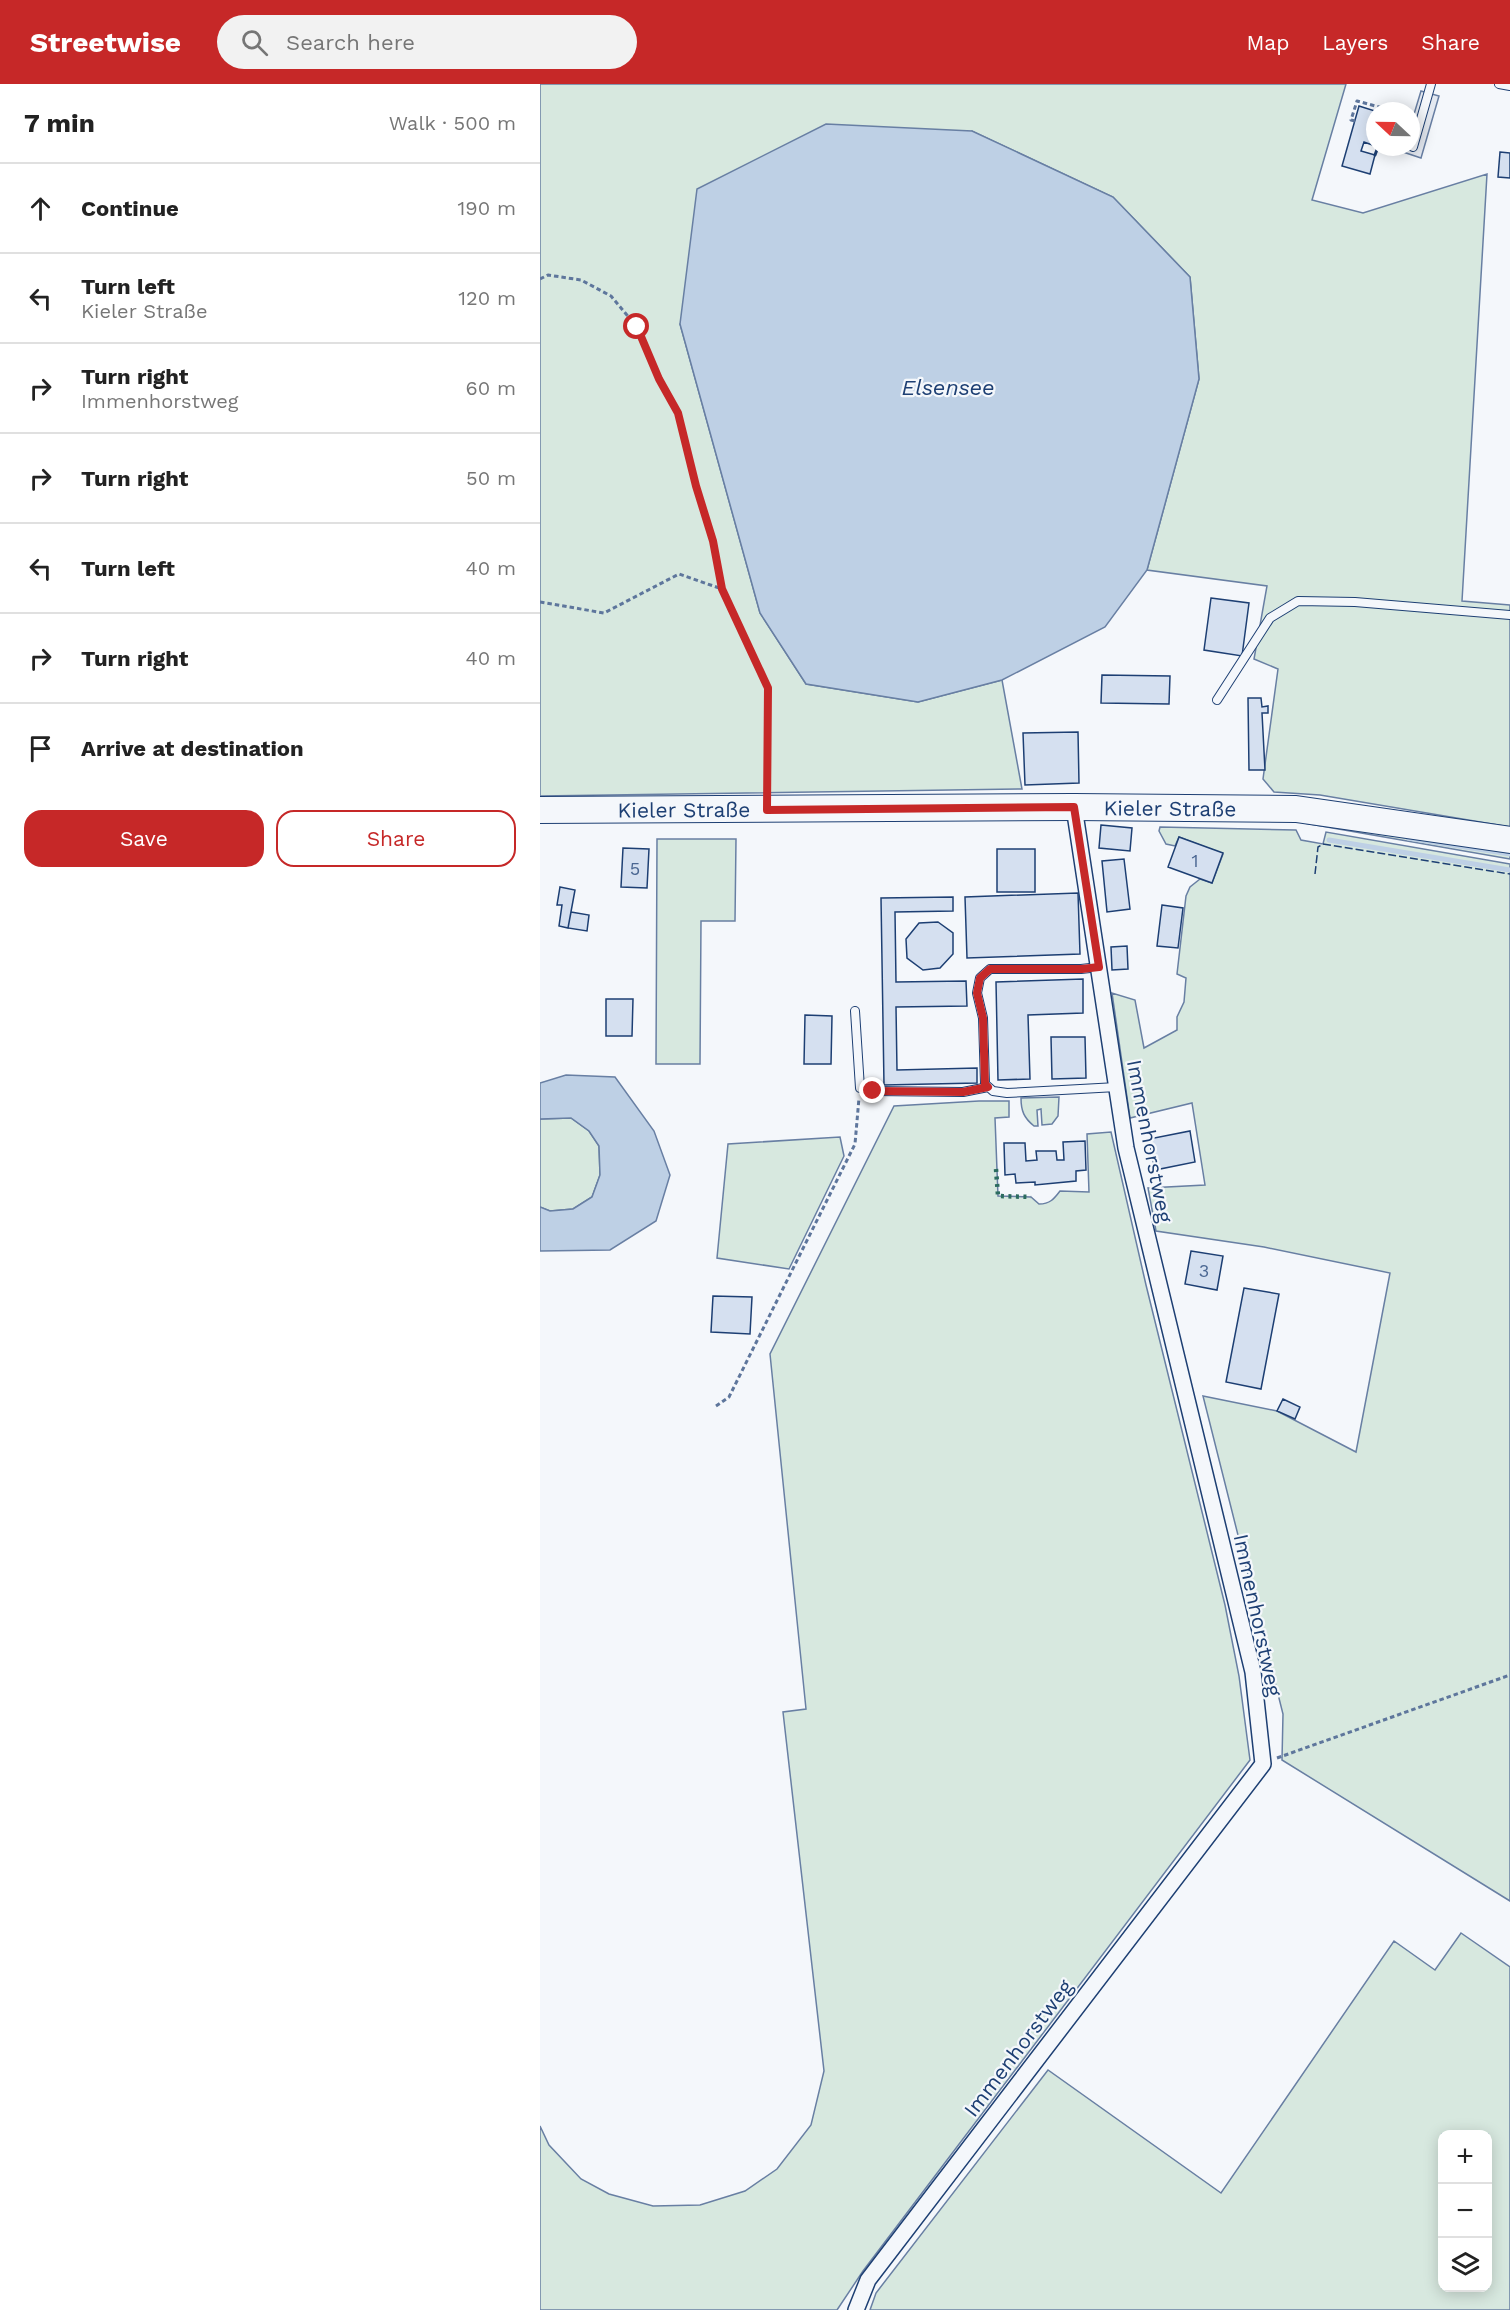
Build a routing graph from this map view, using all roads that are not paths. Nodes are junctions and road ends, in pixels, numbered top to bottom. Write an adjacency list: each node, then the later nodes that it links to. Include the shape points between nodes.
1 (1431, 84): 4 (lane)
2 (1499, 84): 3 (lane)
3 (1510, 86)
4 (1420, 122)
5 (1510, 615): 6 (lane, via 1355,602 1298,602 1270,618)
6 (1217, 700)
7 (1074, 807): 8 (main road, Kieler Straße); 9 (main road, Kieler Straße, via 1296,809); 10 (street, Immenhorstweg)
8 (540, 810)
9 (1510, 840)
10 (1099, 967): 12 (lane, via 990,969 980,978 977,993 983,1018); 13 (street, Immenhorstweg)
11 (855, 1011): 12 (lane, via 860,1088 963,1092)
12 (988, 1087): 13 (lane, via 1007,1093)
13 (1117, 1087): 14 (street, Immenhorstweg, via 1126,1148 1253,1672 1263,1764 868,2280)
14 (856, 2310)

